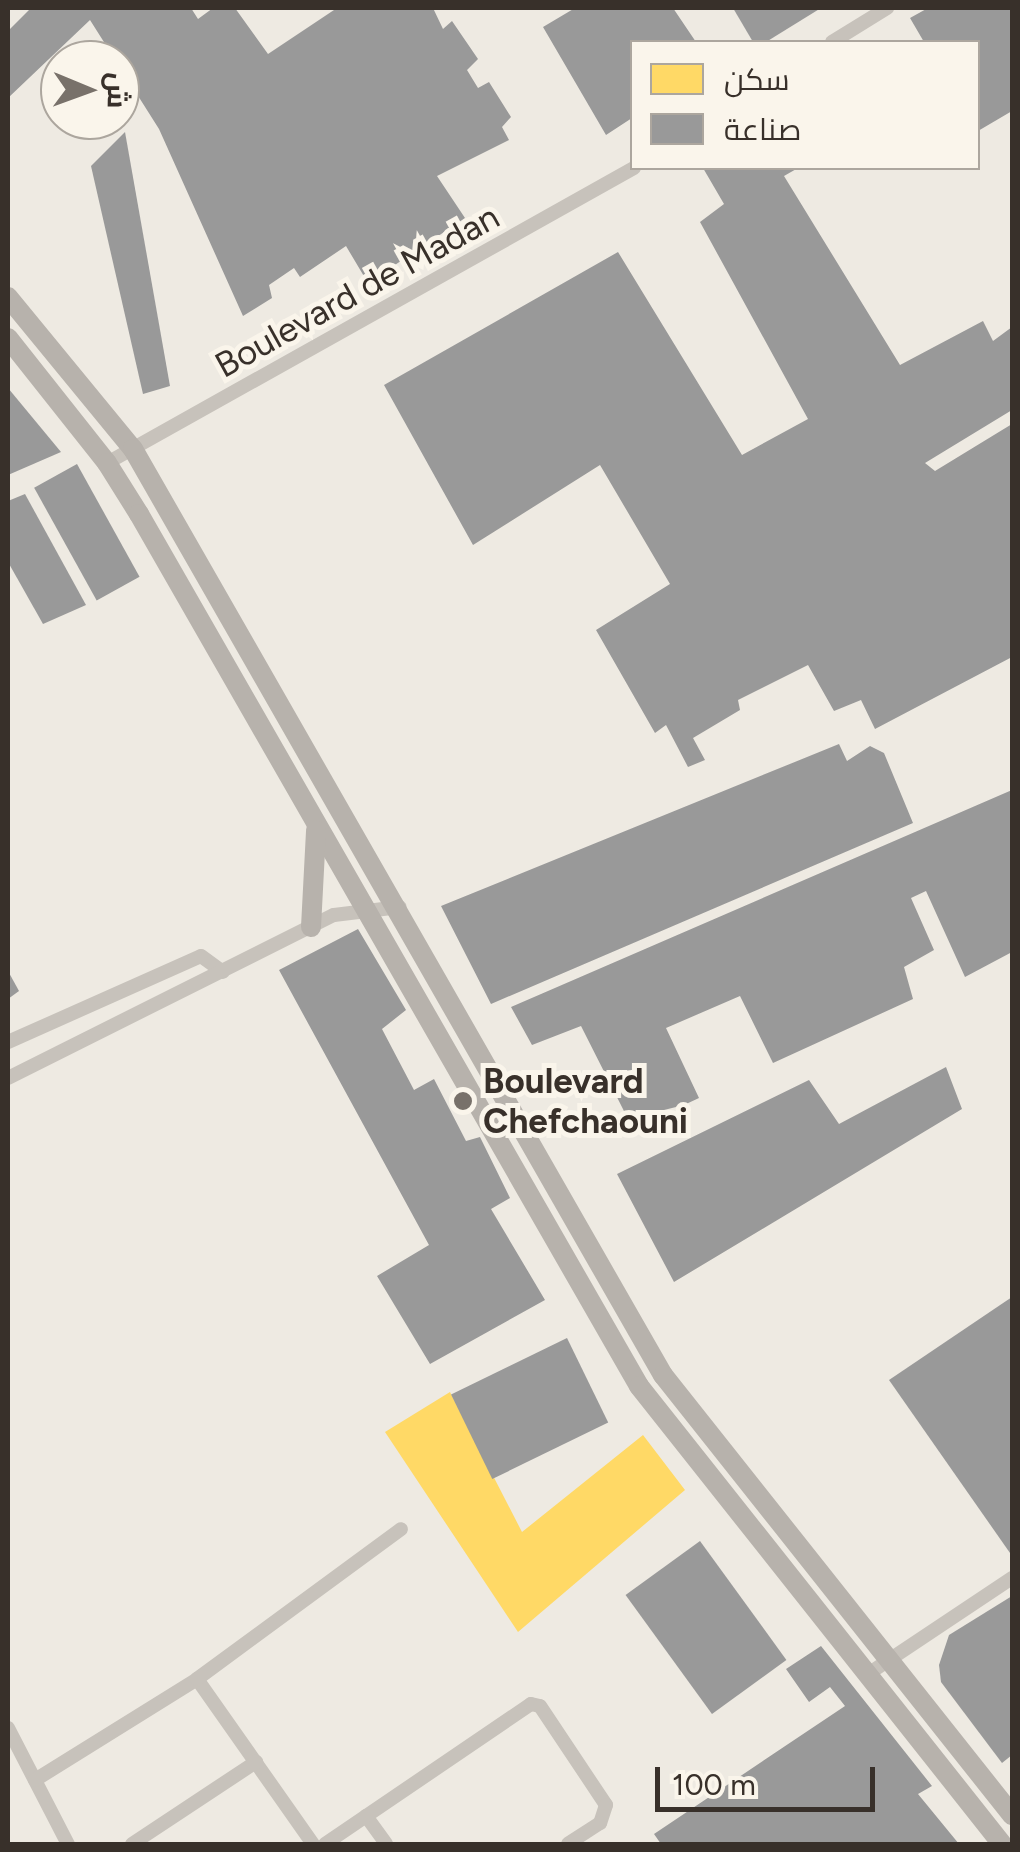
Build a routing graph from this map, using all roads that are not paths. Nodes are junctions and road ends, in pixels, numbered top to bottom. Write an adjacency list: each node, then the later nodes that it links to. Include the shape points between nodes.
1 (887, 8): 2 (street)
2 (835, 40)
3 (630, 170): 6 (street, Boulevard de Madan)
4 (8, 297): 6 (street)
5 (8, 338): 7 (street)
6 (134, 449): 7 (street, Boulevard de Madan); 8 (street)
7 (107, 462): 9 (street)
8 (258, 665): 9 (street); 12 (street)
9 (234, 680): 10 (street)
10 (315, 822): 11 (street); 13 (street)
11 (366, 907): 12 (street); 13 (street); 20 (street, via 640,1386)
12 (401, 907): 19 (street, via 663,1376)
13 (311, 928): 14 (street)
14 (223, 972): 15 (street, via 201,956); 16 (street)
15 (8, 1042)
16 (8, 1078)
17 (401, 1529): 21 (street)
18 (1012, 1578): 19 (street)
19 (889, 1657): 20 (street); 25 (street)
20 (868, 1674): 33 (street)
21 (197, 1680): 23 (street); 24 (street)
22 (8, 1728): 24 (street)
23 (256, 1762): 28 (street); 29 (street)
24 (35, 1780): 27 (street)
25 (1012, 1815)
26 (366, 1816): 30 (street); 31 (street); 32 (street, via 531,1704 540,1706 606,1804 604,1819)
27 (68, 1844)
28 (132, 1844)
29 (313, 1844)
30 (325, 1844)
31 (386, 1844)
32 (568, 1844)
33 (1002, 1844)

